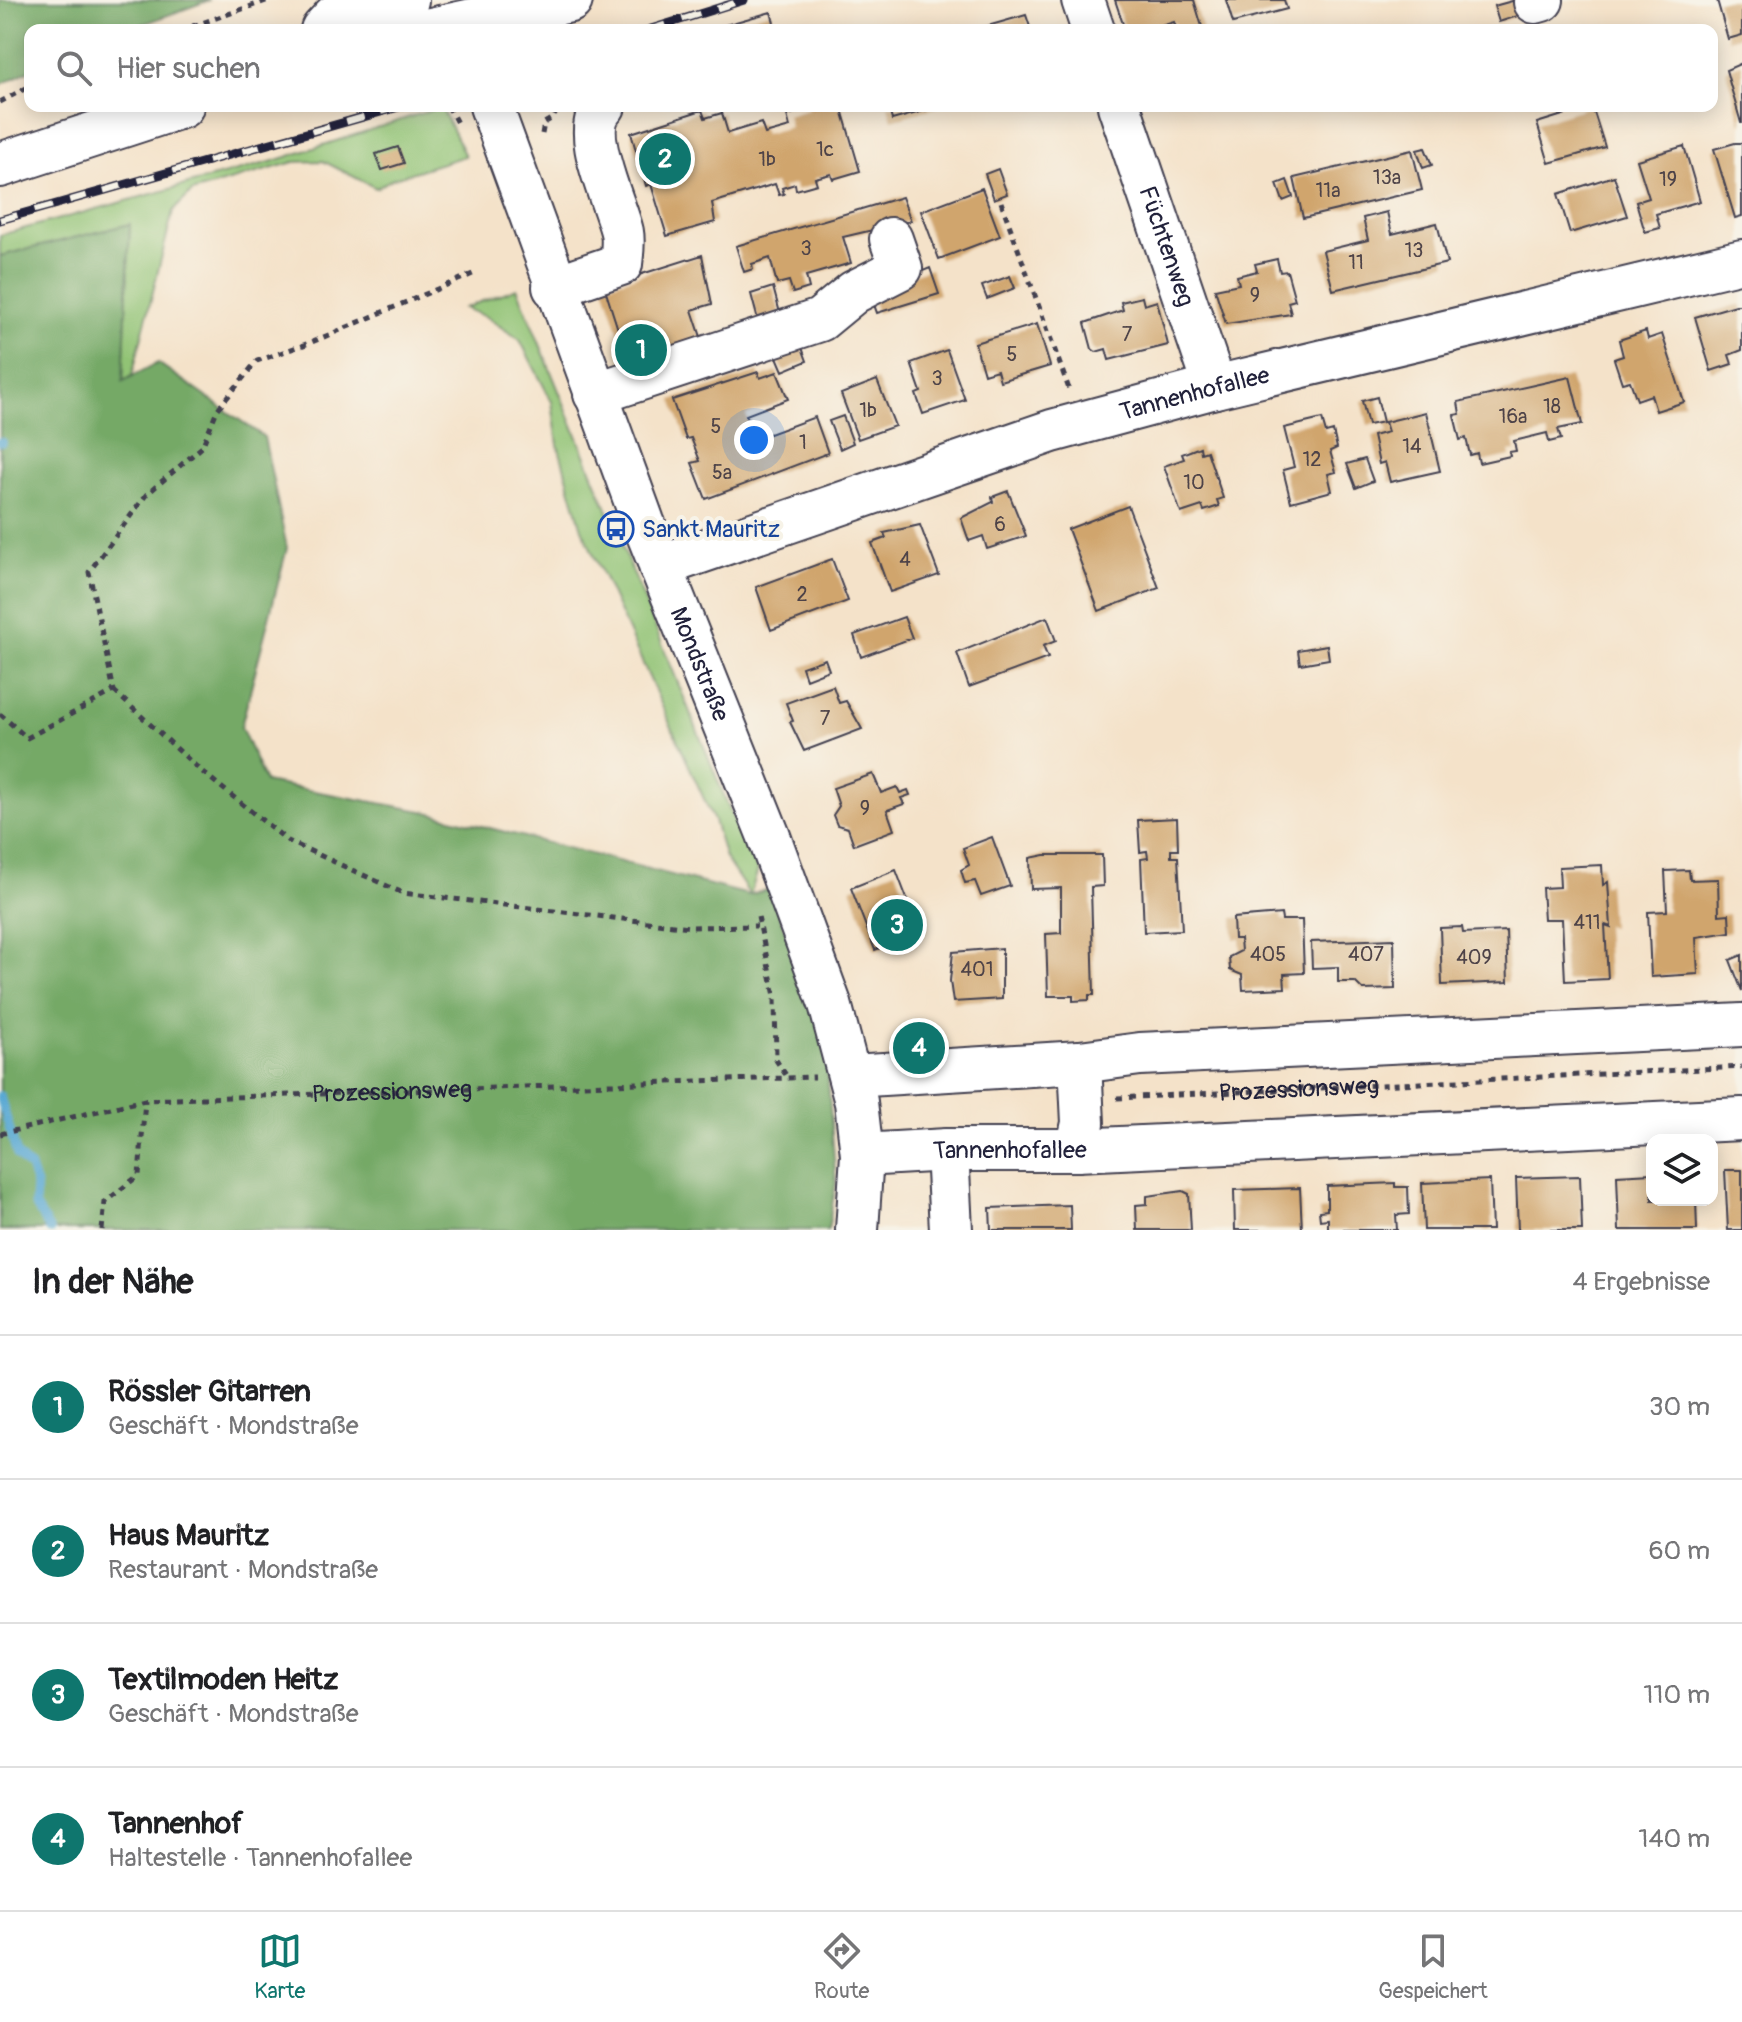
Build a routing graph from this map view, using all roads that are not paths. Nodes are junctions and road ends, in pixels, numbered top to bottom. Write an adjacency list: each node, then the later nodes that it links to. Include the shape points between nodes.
1 (406, 0): 4 (main road)
2 (570, 0): 5 (main road)
3 (1083, 0): 6 (street)
4 (335, 16)
5 (458, 16)
6 (1091, 24)
7 (163, 112): 11 (main road)
8 (474, 112): 14 (street, Mondstraße)
9 (600, 112): 14 (street, via 595,143 623,235 621,264)
10 (1121, 112): 15 (street, Füchtenweg)
11 (0, 165)
12 (891, 239): 16 (street, via 901,268 854,292 820,320)
13 (1742, 261): 15 (street, Tannenhofallee)
14 (554, 287): 16 (street, Mondstraße)
15 (1215, 387): 17 (street, Tannenhofallee, via 1052,431)
16 (595, 394): 17 (street, Mondstraße)
17 (660, 566): 19 (street, Mondstraße, via 773,848)
18 (1742, 1025): 20 (street, Prozessionsweg, via 1140,1054)
19 (851, 1076): 20 (street); 24 (street, Mondstraße)
20 (1082, 1081): 23 (street, Tannenhofallee, via 1083,1123)
21 (1742, 1119): 23 (street, Prozessionsweg)
22 (947, 1150): 23 (street, Tannenhofallee); 24 (street, Tannenhofallee); 26 (street)
23 (1077, 1150)
24 (862, 1155): 25 (street, Mondstraße)
25 (857, 1230)
26 (951, 1230)

